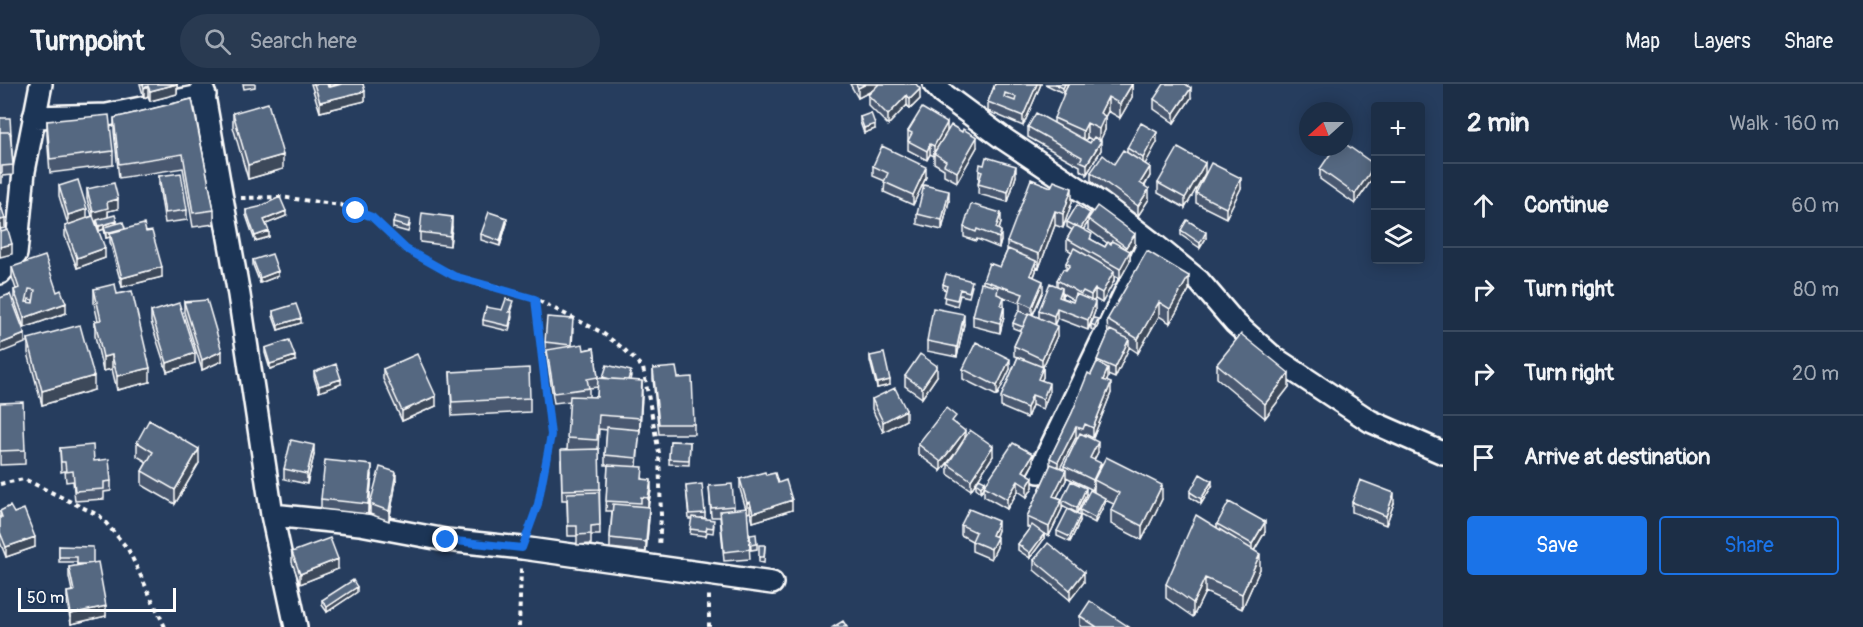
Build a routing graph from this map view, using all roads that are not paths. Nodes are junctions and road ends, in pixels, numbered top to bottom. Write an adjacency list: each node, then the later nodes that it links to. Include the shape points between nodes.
1 (41, 84): 4 (street)
2 (934, 84): 5 (street, via 995,133 1106,207)
3 (203, 89): 4 (street, via 107,115); 9 (street)
4 (34, 117): 6 (street, via 16,254)
5 (1150, 242): 7 (street, via 1199,281 1235,323 1273,357 1370,421); 8 (street)
6 (0, 273)
7 (1443, 453)
8 (1039, 472)
9 (272, 514): 10 (street); 11 (street)
10 (772, 583)
11 (296, 627)

